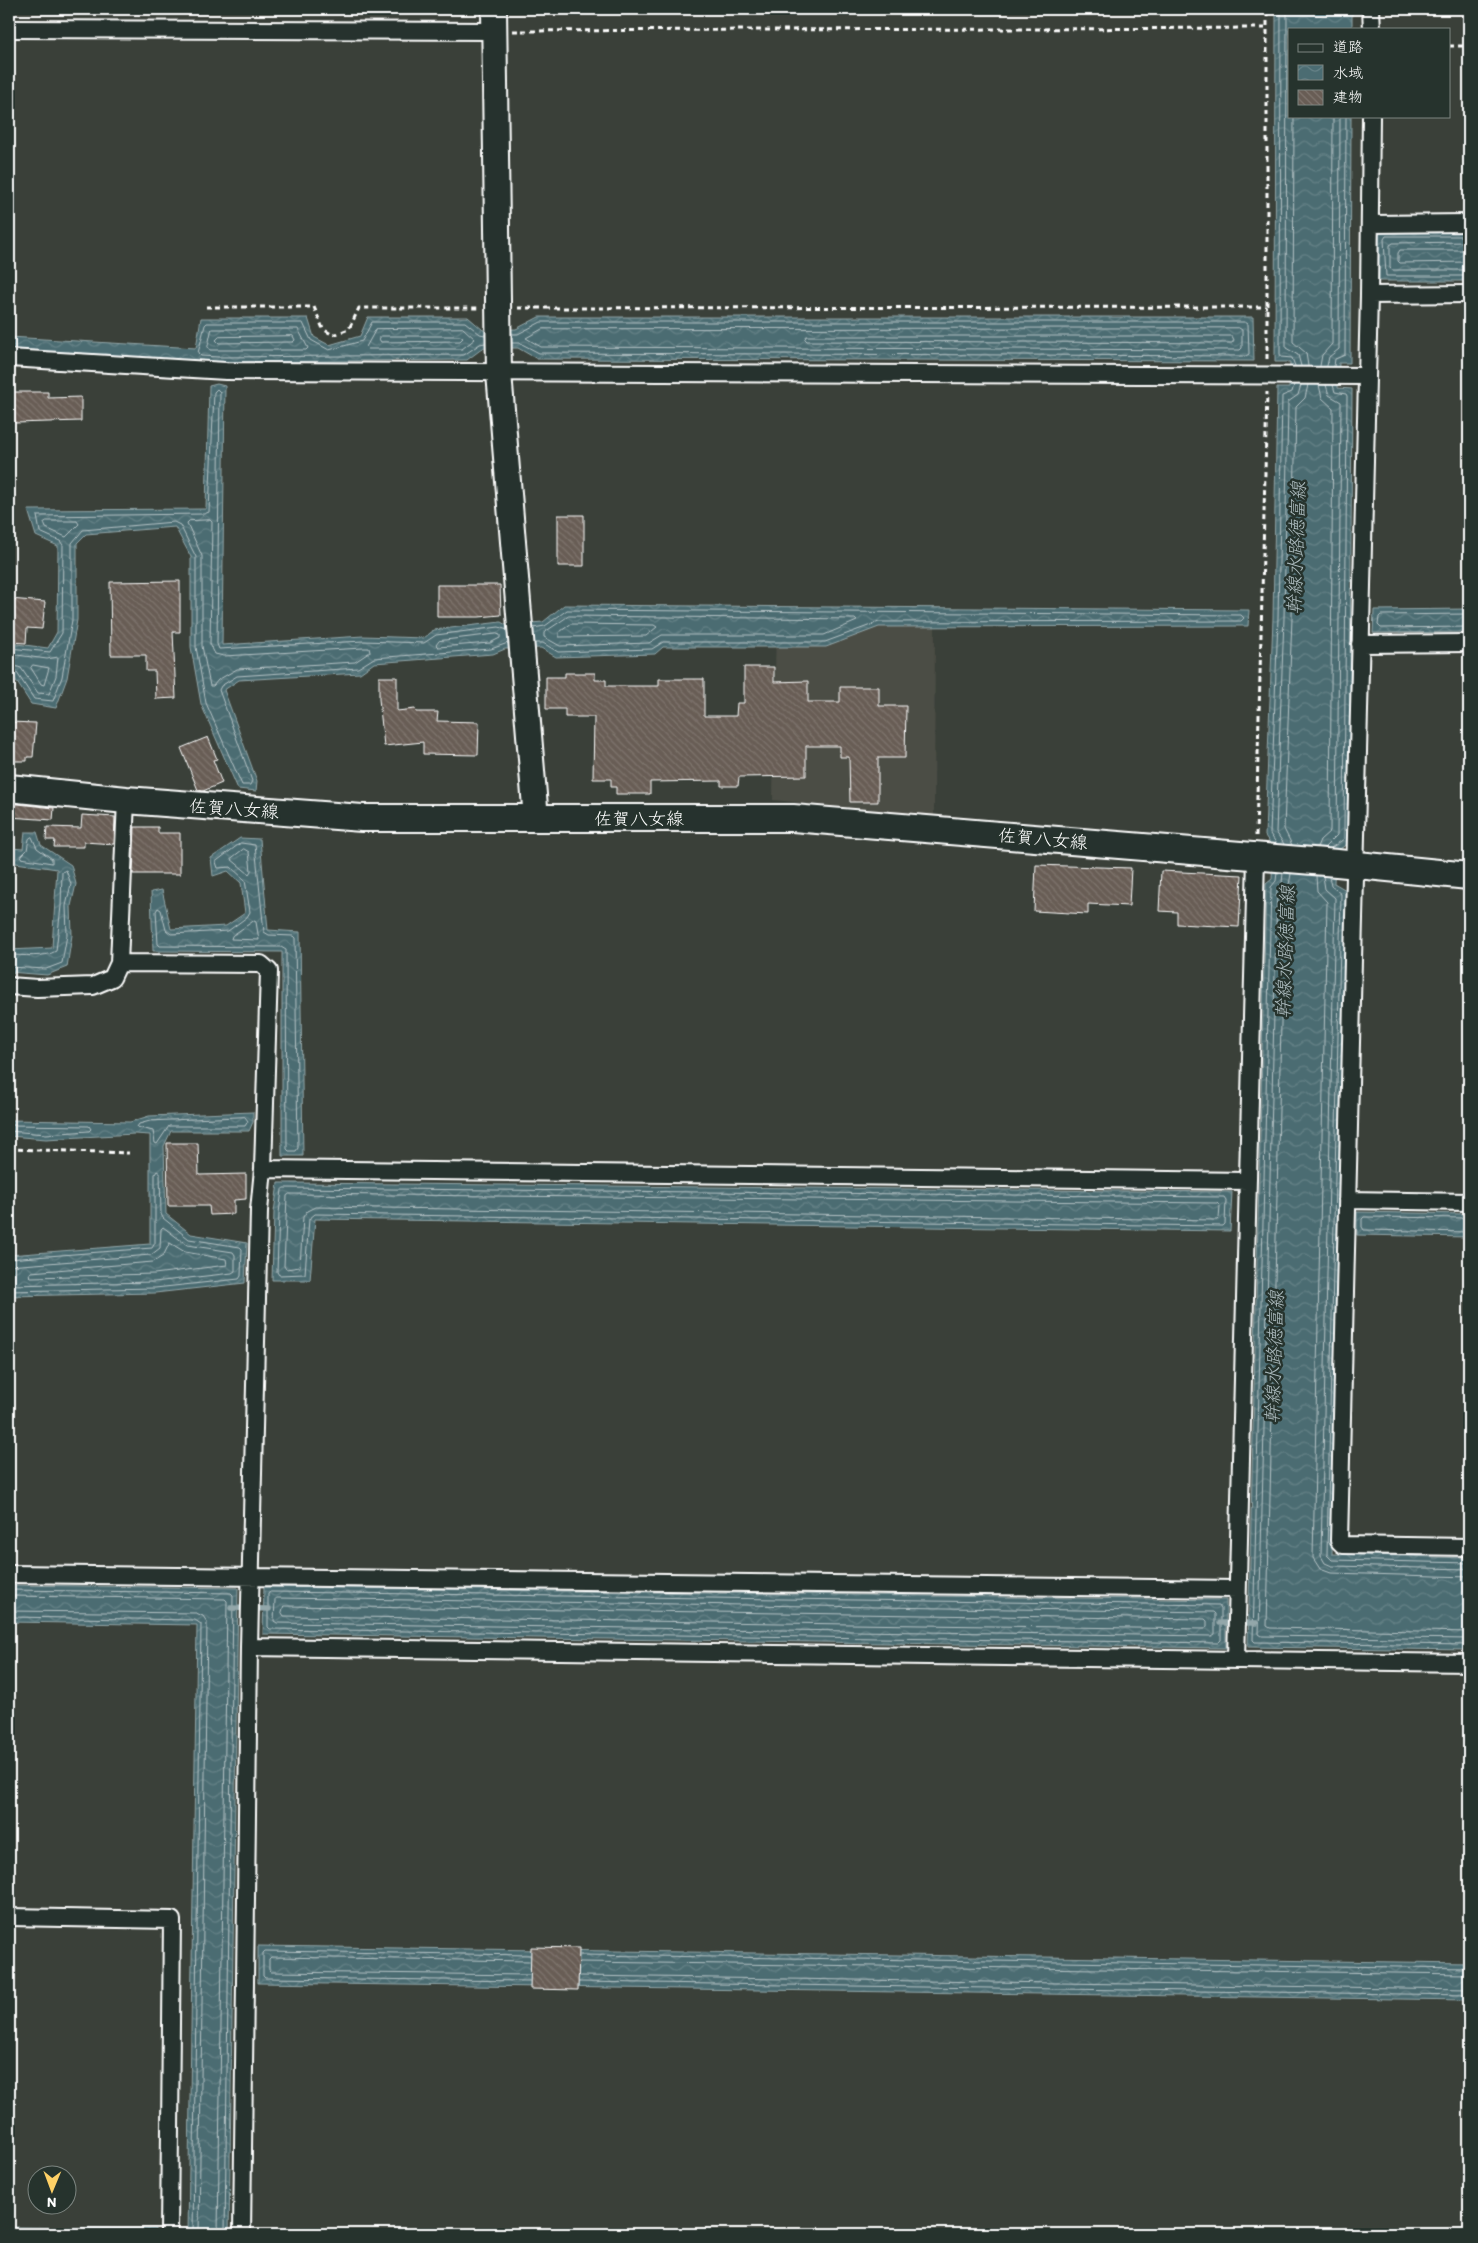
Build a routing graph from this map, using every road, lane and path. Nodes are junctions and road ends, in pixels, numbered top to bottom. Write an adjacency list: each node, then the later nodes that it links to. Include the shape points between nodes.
1 (1268, 9): 4 (path)
2 (1372, 9): 5 (street)
3 (494, 20): 4 (path); 6 (street); 16 (street)
4 (1268, 28): 14 (path)
5 (1372, 28)
6 (9, 29)
7 (1450, 46): 8 (path)
8 (1469, 46)
9 (1371, 118): 10 (street)
10 (1370, 224): 11 (street); 13 (street)
11 (1469, 224)
12 (1469, 294): 13 (street)
13 (1369, 295): 20 (street)
14 (1267, 307): 16 (path); 19 (path)
15 (206, 308): 16 (path, via 314,308 324,329 333,335 349,329 359,308)
16 (497, 315): 18 (street)
17 (9, 358): 18 (street, via 226,371)
18 (499, 365): 19 (street); 25 (street)
19 (1274, 375): 20 (street); 26 (path)
20 (1359, 376): 22 (street)
21 (1469, 643): 22 (street)
22 (1360, 644): 27 (street)
23 (9, 788): 24 (main road, 佐賀八女線)
24 (126, 800): 25 (main road, 佐賀八女線, via 362,818); 29 (street)
25 (536, 819): 26 (main road, 佐賀八女線, via 793,818)
26 (1262, 857): 27 (main road, 佐賀八女線); 34 (street)
27 (1346, 864): 28 (main road); 35 (street)
28 (1469, 876)
29 (119, 963): 30 (street, via 112,978 93,986); 33 (street, via 261,964 268,971)
30 (9, 986)
31 (9, 1149): 32 (path)
32 (129, 1153)
33 (264, 1169): 34 (street); 39 (street, via 259,1211)
34 (1248, 1181): 40 (street)
35 (1347, 1200): 36 (street); 37 (street, via 1338,1541 1343,1545)
36 (1469, 1202)
37 (1469, 1547)
38 (9, 1574): 39 (street)
39 (251, 1577): 40 (street); 41 (street)
40 (1237, 1590): 42 (street)
41 (249, 1647): 42 (street); 46 (street)
42 (1236, 1660): 43 (street)
43 (1469, 1662)
44 (9, 1917): 45 (street, via 172,1920)
45 (169, 2234)
46 (242, 2234)

